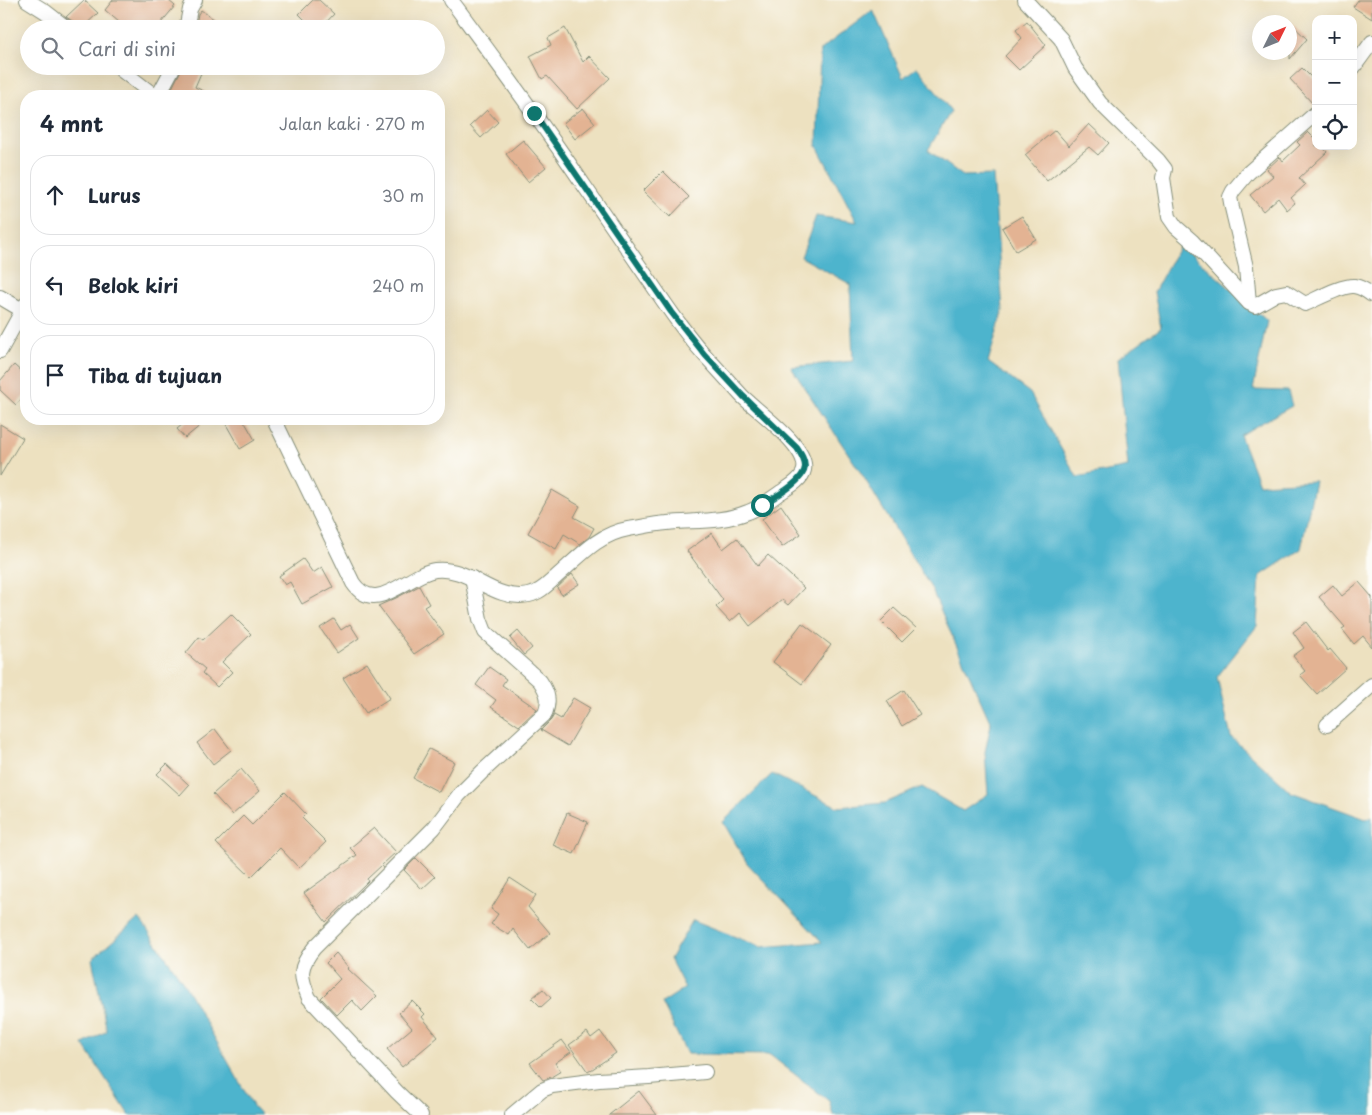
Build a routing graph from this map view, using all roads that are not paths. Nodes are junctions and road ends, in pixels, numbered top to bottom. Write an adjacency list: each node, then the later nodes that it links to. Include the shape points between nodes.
1 (27, 0): 5 (street)
2 (195, 0): 6 (street)
3 (451, 0): 21 (street, via 557,145 671,312 743,396 791,441 804,459 805,468 792,485 751,512 714,521 665,523 608,535 594,543 542,589 529,595 494,591)
4 (1025, 0): 16 (street, via 1061,39 1075,68 1100,103 1165,169 1163,178 1170,217 1176,227)
5 (56, 20)
6 (188, 20)
7 (1372, 42): 8 (street)
8 (1357, 63)
9 (128, 75): 11 (street)
10 (169, 75): 12 (street)
11 (148, 90)
12 (160, 90)
13 (1312, 117): 16 (street, via 1232,191 1230,197 1246,267)
14 (1372, 295): 16 (street, via 1353,286 1305,304 1286,292 1255,306)
15 (0, 297): 17 (street)
16 (1249, 303)
17 (20, 305)
18 (20, 314): 19 (street)
19 (0, 351)
20 (277, 425): 21 (street, via 359,592 383,596 424,572 434,570 449,569)
21 (472, 578): 25 (street, via 485,632 546,689 549,703 545,714 459,795 434,828 314,948 304,961 302,970 309,998)
22 (1372, 685): 23 (street)
23 (1327, 725)
24 (705, 1072): 26 (street, via 552,1086 542,1090)
25 (421, 1115)
26 (512, 1115)

